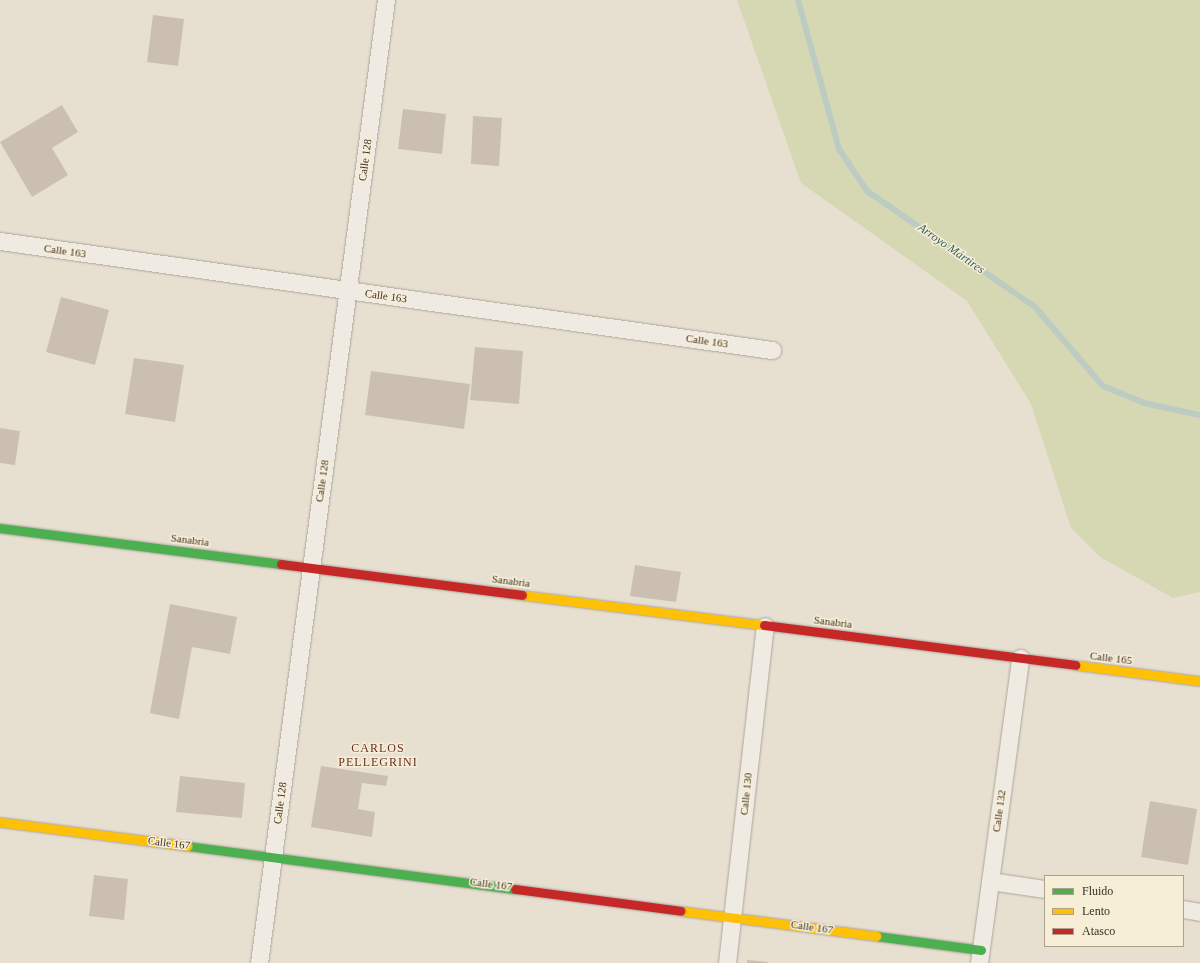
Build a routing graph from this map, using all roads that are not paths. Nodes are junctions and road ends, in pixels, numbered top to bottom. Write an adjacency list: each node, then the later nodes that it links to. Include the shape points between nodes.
1 (386, 0): 3 (street, Calle 128)
2 (0, 241): 3 (street, Calle 163)
3 (348, 290): 4 (street, Calle 163); 6 (street, Calle 128)
4 (772, 350)
5 (0, 528): 6 (street, Sanabria)
6 (311, 567): 7 (street, Sanabria); 11 (street, Calle 128)
7 (765, 626): 8 (street, Sanabria); 16 (street, Calle 130)
8 (1020, 658): 9 (street, Calle 165); 12 (street, Calle 132)
9 (1200, 681)
10 (0, 822): 11 (street, Calle 167)
11 (273, 855): 16 (street, Calle 167); 18 (street, Calle 128)
12 (990, 881): 13 (street); 17 (street, Calle 132)
13 (1044, 889)
14 (1184, 909): 15 (street)
15 (1200, 912)
16 (732, 916): 17 (street, Calle 167); 19 (street, Calle 130)
17 (980, 956)
18 (259, 963)
19 (727, 963)

